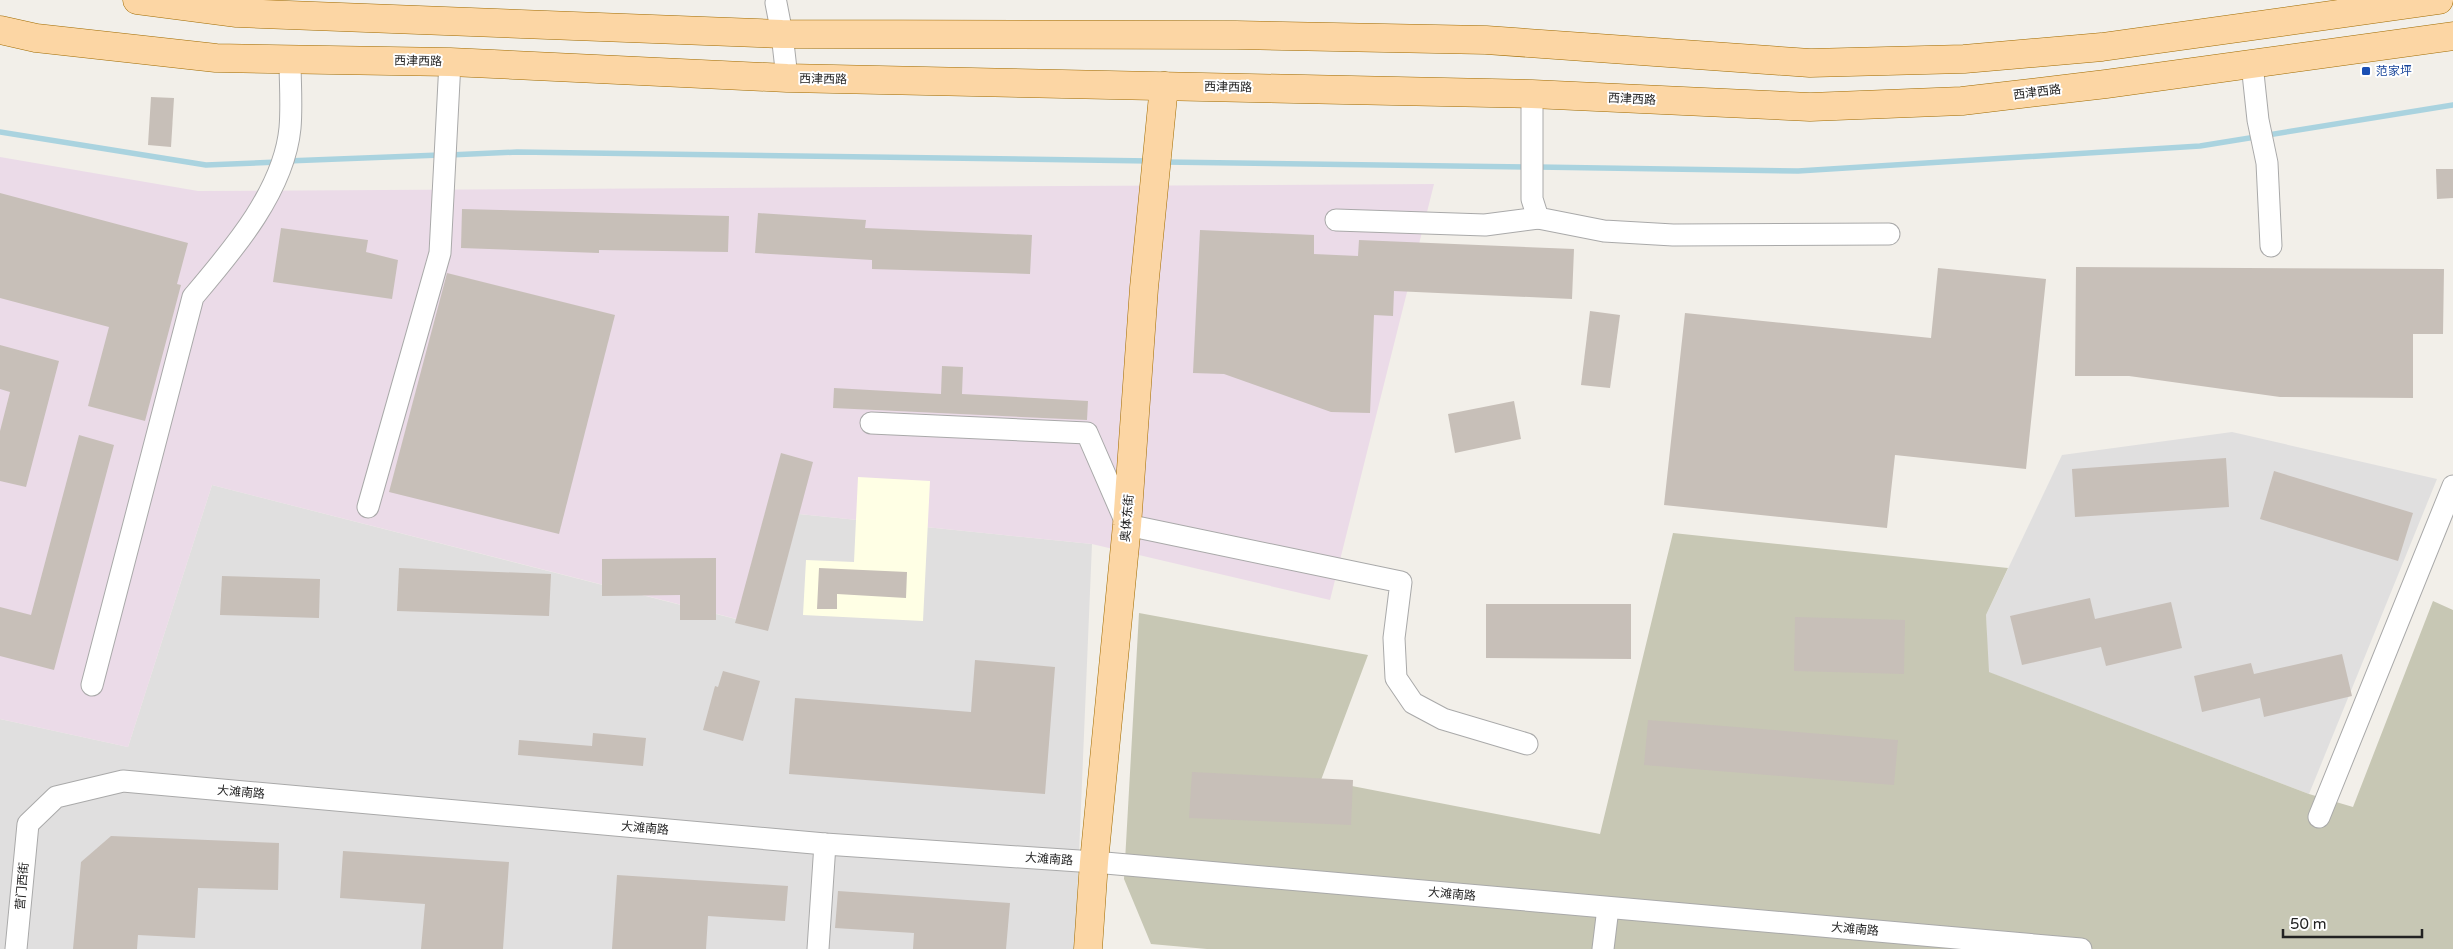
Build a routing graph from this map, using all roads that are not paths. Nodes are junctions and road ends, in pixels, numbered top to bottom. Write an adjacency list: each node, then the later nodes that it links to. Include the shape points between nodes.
1 (137, 0): 5 (main road, via 237,13)
2 (2439, 0): 8 (main road, via 2102,47)
3 (776, 3): 5 (street)
4 (0, 30): 7 (main road, 西津西路, via 36,38 216,58)
5 (782, 34): 8 (main road, via 1236,35 1486,40 1810,63); 11 (street)
6 (2453, 36): 10 (main road, 西津西路)
7 (290, 59): 9 (main road, 西津西路); 23 (street, via 290,129 277,180 227,257 193,297)
8 (1964, 59): 14 (main road)
9 (450, 62): 11 (main road, 西津西路); 21 (street, via 440,253)
10 (2252, 64): 14 (main road, 西津西路); 18 (street, via 2267,164)
11 (787, 78): 12 (main road, 西津西路)
12 (1164, 86): 13 (main road, 西津西路); 22 (main road, 奥体东街, via 1144,288)
13 (1532, 94): 14 (main road, 西津西路, via 1810,107); 15 (street, via 1532,199)
14 (1962, 101)
15 (1538, 218): 16 (street, via 1484,225); 17 (street, via 1604,231 1634,233)
16 (1336, 220)
17 (1889, 234)
18 (2270, 246)
19 (872, 423): 22 (street, via 1087,433)
20 (2453, 486): 25 (street)
21 (368, 507)
22 (1127, 525): 24 (street, via 1401,582 1394,638 1396,678 1413,703 1442,719); 28 (main road, 奥体东街)
23 (92, 685)
24 (1527, 744)
25 (2319, 817)
26 (28, 824): 27 (street, 大滩南路, via 56,797 123,781); 30 (street, 营门西街)
27 (825, 844): 28 (street, 大滩南路); 31 (street)
28 (1094, 862): 29 (street, 大滩南路); 32 (main road, 奥体东街)
29 (1608, 908): 33 (street); 34 (street, 大滩南路)
30 (16, 949)
31 (818, 949)
32 (1088, 949)
33 (1603, 949)
34 (2081, 949)

